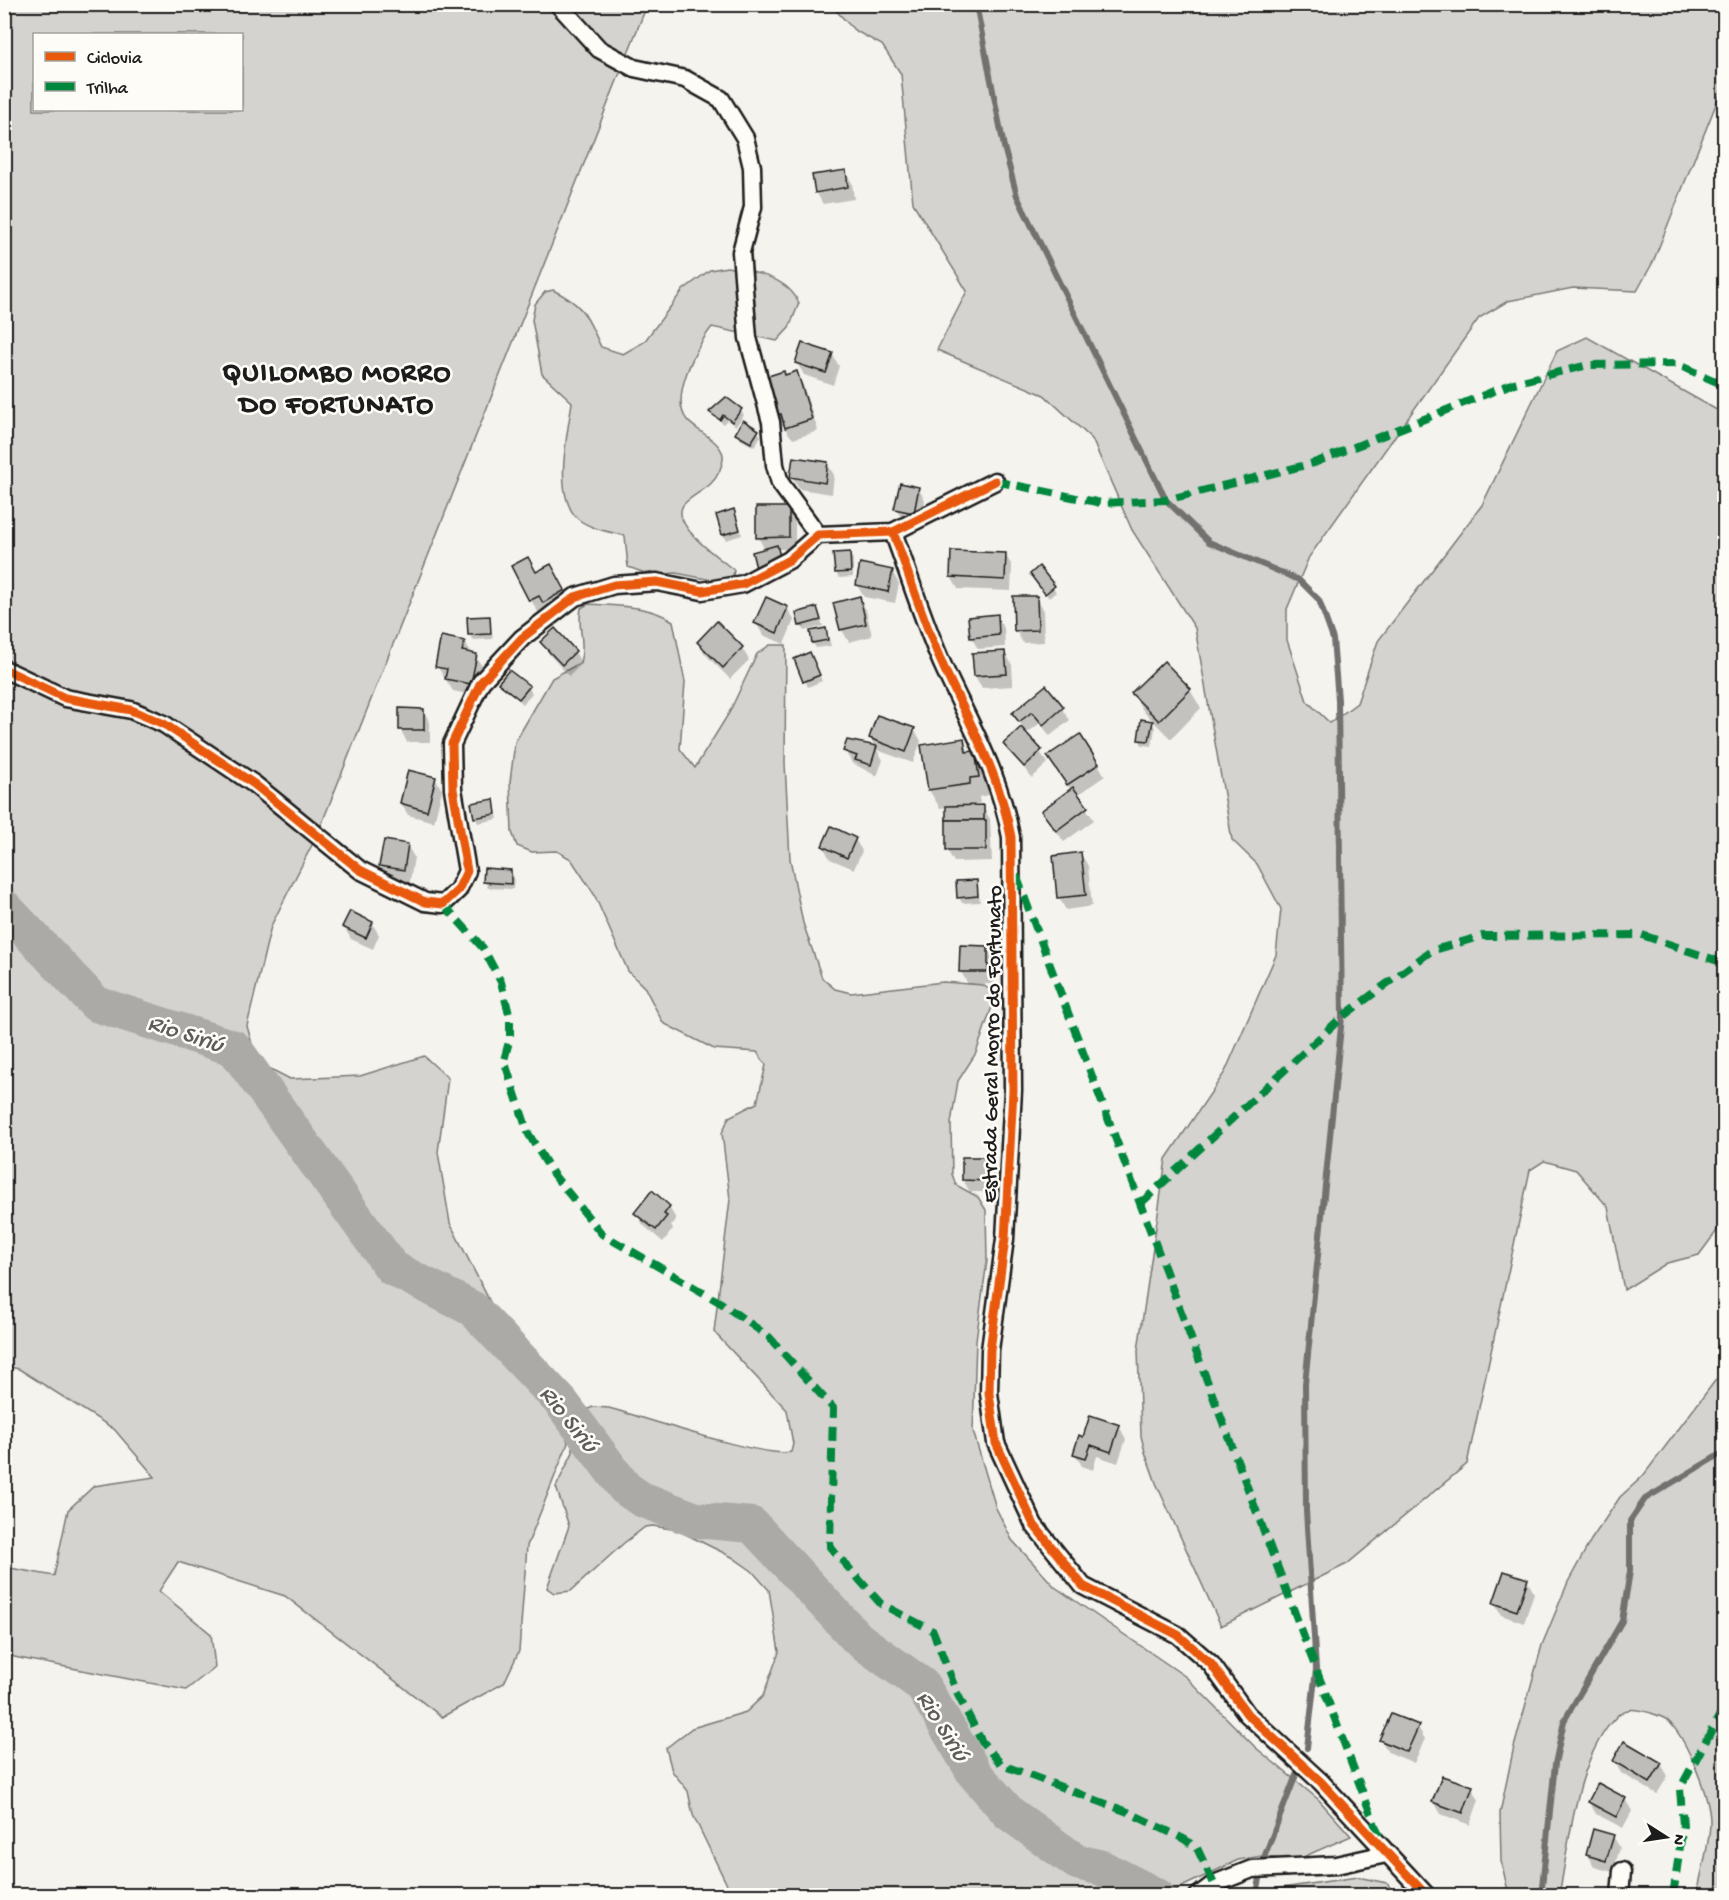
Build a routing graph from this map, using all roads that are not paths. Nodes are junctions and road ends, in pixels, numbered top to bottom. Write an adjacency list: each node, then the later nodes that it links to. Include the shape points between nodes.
1 (558, 4): 4 (street, via 599,50 634,68 685,80 721,99 745,138 752,167 753,207 741,252 748,338 771,422 774,465 780,483)
2 (995, 481): 3 (street)
3 (893, 532): 4 (street); 6 (street, Estrada Geral Morro do Fortunato, via 944,668 978,735 1004,800 1011,837 1013,1090 1005,1239 990,1350 989,1392 996,1443 1034,1525 1083,1586 1178,1635 1211,1664 1247,1714 1321,1782)
4 (818, 536): 5 (street, via 789,560 743,585 702,591 657,582 614,585 575,597 522,638 481,682 452,744 453,789 467,871 458,890 443,904 425,902 360,870 254,784 164,724 130,710 65,698)
5 (4, 669)
6 (1386, 1854): 8 (street, via 1336,1865 1252,1869 1214,1884); 9 (street, Estrada Geral Morro do Fortunato)
7 (1622, 1871): 10 (street)
8 (1198, 1896)
9 (1427, 1896)
10 (1620, 1896)

